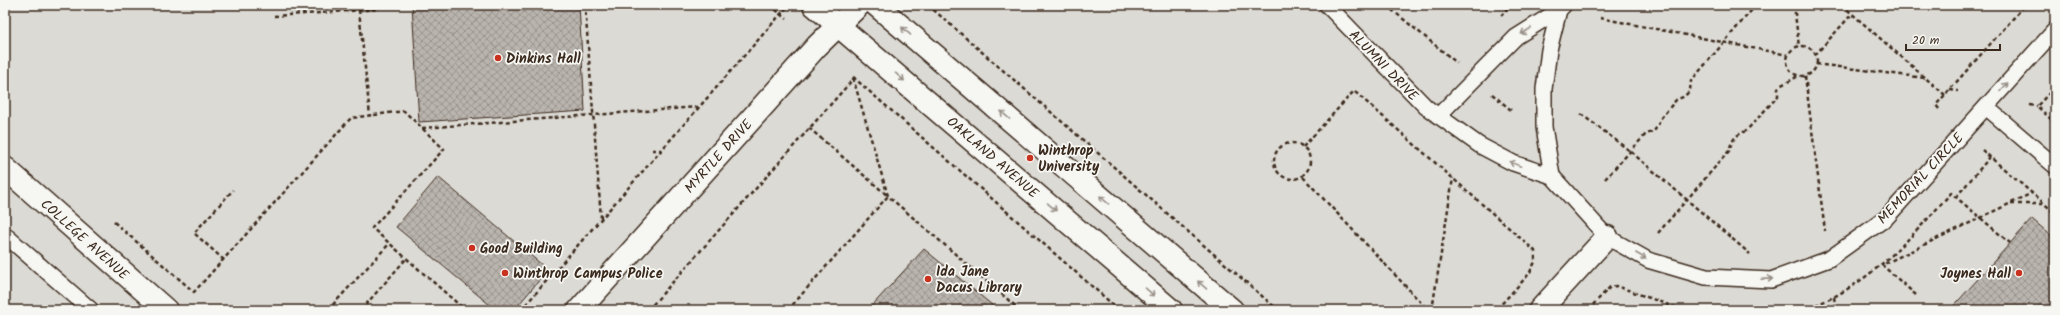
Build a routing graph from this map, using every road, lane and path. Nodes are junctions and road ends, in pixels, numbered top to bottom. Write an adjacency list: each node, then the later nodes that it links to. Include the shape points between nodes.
1 (371, 5): 16 (path)
2 (585, 5): 51 (path)
3 (770, 5): 19 (path)
4 (789, 5): 19 (path)
5 (814, 5): 24 (main road, OAKLAND AVENUE)
6 (859, 5): 24 (main road, MYRTLE DRIVE)
7 (876, 5): 105 (main road, one-way to 7)
8 (928, 5): 106 (path)
9 (1326, 5): 46 (lane, ALUMNI DRIVE)
10 (1386, 5): 31 (path)
11 (1756, 5): 26 (path)
12 (1794, 5): 27 (path)
13 (1842, 5): 20 (path)
14 (2025, 5): 39 (path)
15 (1562, 8): 53 (lane, one-way to 53, via 1516,37); 65 (lane, via 1549,50 1544,90 1544,128)
16 (372, 9): 17 (path); 18 (path)
17 (379, 9)
18 (359, 10): 21 (path); 52 (path)
19 (781, 14): 23 (path); 45 (path)
20 (1852, 14): 29 (path); 37 (path)
21 (274, 16)
22 (1600, 18): 26 (path)
23 (787, 19)
24 (838, 24): 99 (main road, MYRTLE DRIVE); 104 (main road, OAKLAND AVENUE, one-way to 104)
25 (2055, 30): 47 (lane, MEMORIAL CIRCLE, one-way to 25)
26 (1724, 42): 28 (path); 61 (path, via 1691,81 1690,90 1685,96 1676,100 1653,132 1646,134)
27 (1800, 47): 28 (path); 29 (path, via 1808,48)
28 (1788, 55): 34 (path, via 1787,65)
29 (1815, 55): 30 (path)
30 (1816, 64): 35 (path, via 1812,72); 37 (path)
31 (1460, 65)
32 (848, 73): 36 (path)
33 (857, 74): 36 (path)
34 (1797, 76): 35 (path); 73 (path, via 1778,88 1778,96 1746,131 1732,140 1729,151)
35 (1805, 76): 80 (path)
36 (853, 78): 56 (path); 71 (path); 103 (path)
37 (1925, 78): 42 (path)
38 (2055, 87): 44 (path)
39 (1950, 90): 40 (path); 42 (path)
40 (1958, 91)
41 (1491, 93): 49 (path)
42 (1945, 96): 48 (path, via 1936,105)
43 (2029, 105): 44 (path)
44 (2038, 106): 54 (path)
45 (699, 107): 51 (path); 59 (path)
46 (1426, 107): 53 (lane, MEMORIAL CIRCLE)
47 (1986, 107): 63 (lane); 83 (lane, MEMORIAL CIRCLE, one-way to 47, via 1648,260 1706,277 1771,280 1777,278 1829,259 1886,218)
48 (1940, 109)
49 (1511, 110)
50 (1581, 114): 61 (path)
51 (593, 115): 55 (path); 77 (path)
52 (370, 116): 55 (path, via 404,111); 88 (path, via 351,118)
53 (1438, 116): 65 (lane, MEMORIAL CIRCLE, one-way to 53, via 1513,163 1479,145)
54 (2055, 123)
55 (422, 128): 85 (path, via 444,149 372,228)
56 (809, 128): 71 (path); 100 (path)
57 (1303, 147): 66 (path, via 1309,156 1309,168); 66 (path, via 1295,143 1282,145 1274,154 1274,167 1282,176 1292,179); 67 (path, via 1354,91)
58 (652, 150): 59 (path)
59 (661, 150): 77 (path)
60 (1982, 150): 62 (path)
61 (1630, 151): 68 (path); 73 (path)
62 (1990, 158): 70 (path); 72 (path)
63 (2055, 166)
64 (5, 168): 94 (main road, COLLEGE AVENUE)
65 (1552, 176): 83 (lane, MEMORIAL CIRCLE)
66 (1303, 177): 107 (path)
67 (1453, 177): 108 (path); 109 (path, via 1535,251 1535,262 1529,274)
68 (1605, 179)
69 (233, 190): 88 (path, via 194,233)
70 (2032, 193): 74 (path); 75 (path)
71 (888, 196): 101 (path); 102 (path)
72 (1956, 197): 78 (path); 89 (path, via 1951,193)
73 (1686, 201): 81 (path); 86 (path)
74 (2011, 204): 75 (path); 78 (path)
75 (2044, 204): 76 (path)
76 (2055, 213)
77 (601, 218): 98 (path)
78 (1981, 218): 84 (path); 89 (path)
79 (114, 222): 88 (path, via 194,292)
80 (1825, 231)
81 (1658, 233)
82 (5, 235): 93 (lane)
83 (1607, 237): 110 (main road)
84 (2010, 243)
85 (389, 244): 87 (path); 95 (path)
86 (1753, 256)
87 (406, 259): 96 (path); 97 (path)
88 (224, 260)
89 (1882, 265): 90 (path); 91 (path, via 1858,284)
90 (1916, 295)
91 (1834, 298): 92 (path); 115 (path)
92 (1811, 307): 113 (path); 114 (path)
93 (91, 310)
94 (166, 310)
95 (328, 310)
96 (361, 310)
97 (465, 310)
98 (521, 310)
99 (579, 310)
100 (648, 310)
101 (788, 310)
102 (1020, 310)
103 (1119, 310)
104 (1171, 310)
105 (1232, 310)
106 (1278, 310)
107 (1428, 310)
108 (1432, 310)
109 (1496, 310)
110 (1540, 310)
111 (1588, 310): 112 (path, via 1610,287 1617,286)
112 (1682, 310)
113 (1802, 310)
114 (1815, 310)
115 (1836, 310)

